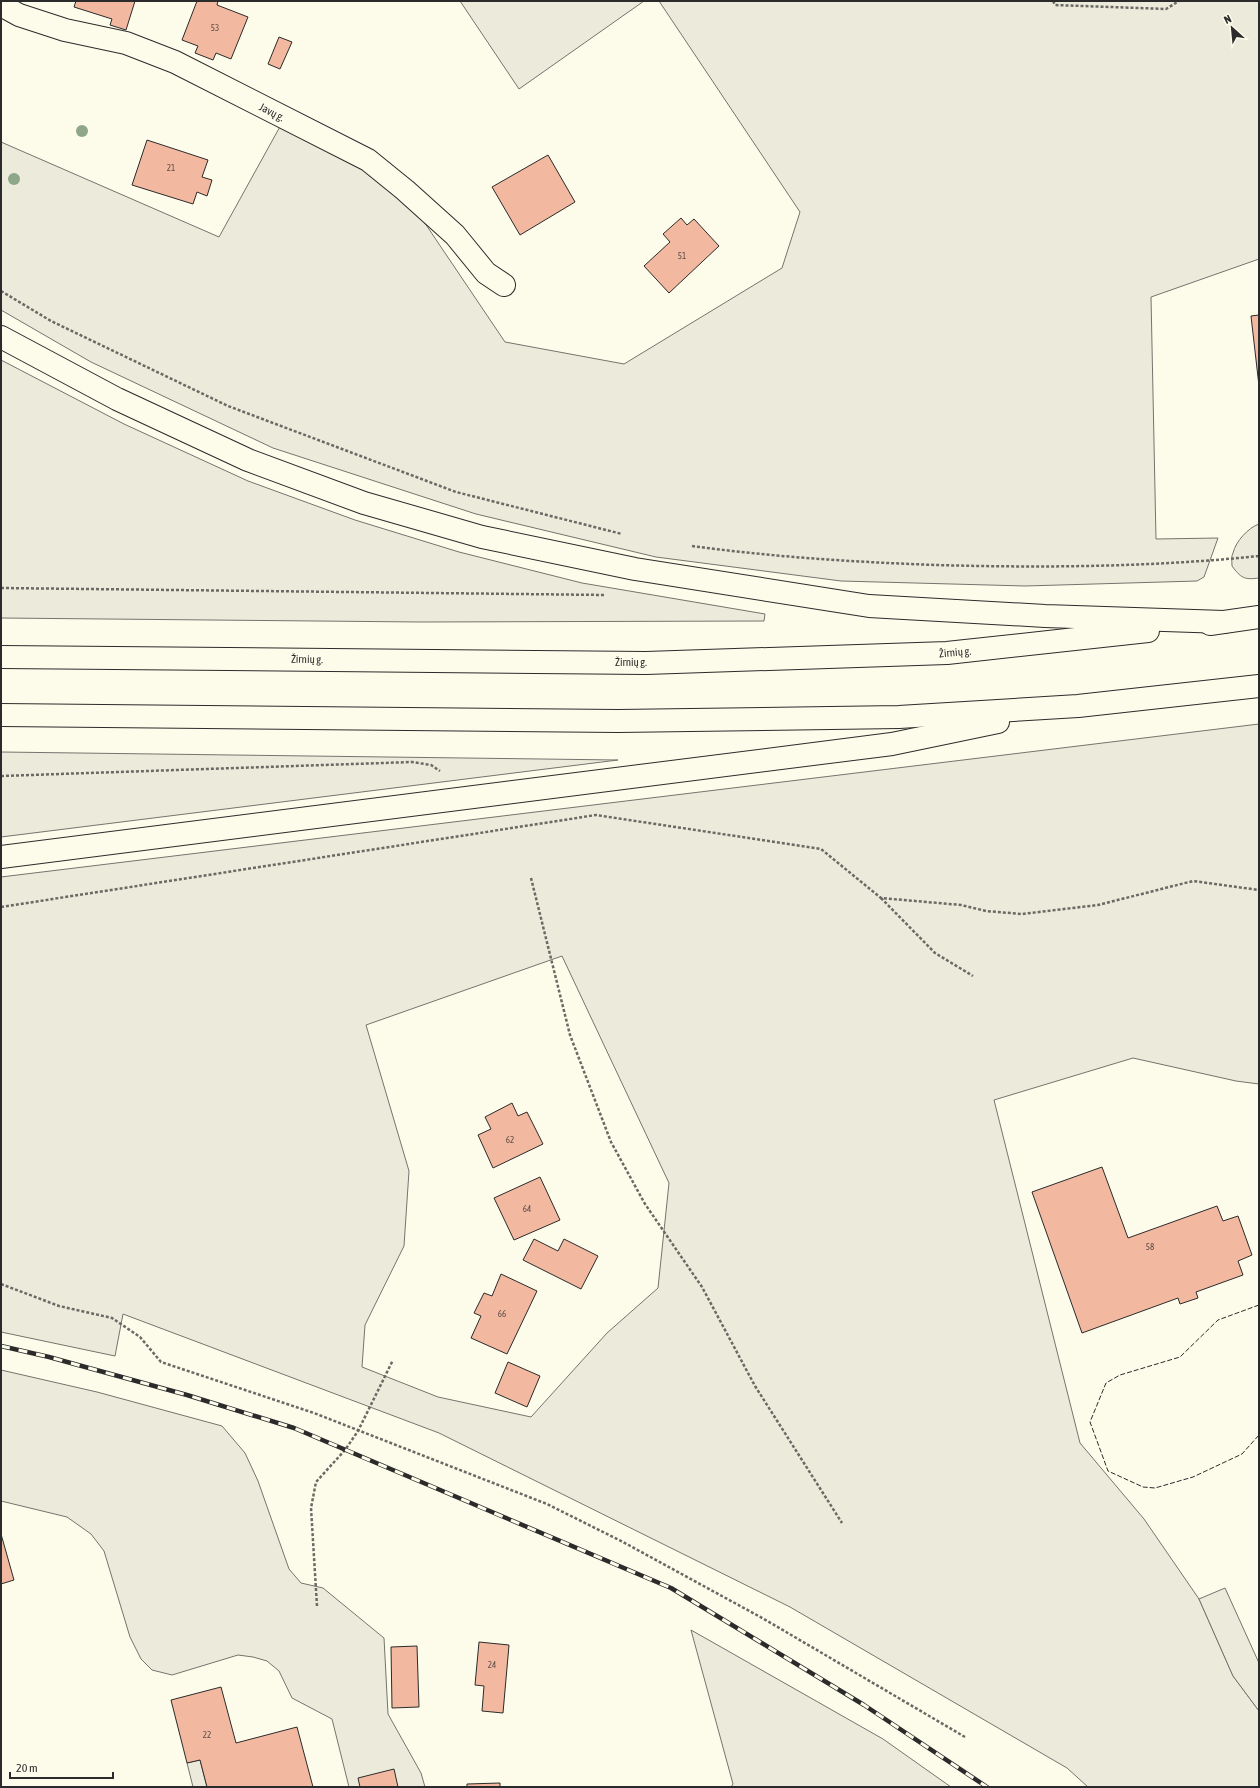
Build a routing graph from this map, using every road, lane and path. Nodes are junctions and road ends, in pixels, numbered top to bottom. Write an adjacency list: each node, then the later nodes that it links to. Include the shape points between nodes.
1 (1053, 1): 2 (path, via 1055,5 1166,9)
2 (1179, 1)
3 (1, 4): 4 (main road, Javų g., via 19,15 65,30 126,42 175,62 368,160 455,236 486,273)
4 (504, 285)
5 (1, 291): 7 (path, via 51,321 228,406 456,492)
6 (1, 337): 10 (main road, via 117,399 248,460 364,503 482,537)
7 (626, 535)
8 (687, 545): 9 (path, via 746,554 849,562 984,567 1079,567)
9 (1259, 556)
10 (635, 570): 11 (path, via 616,595); 13 (main road, via 869,606 1045,616)
11 (1, 588)
12 (1259, 617): 13 (main road, Žirnių g.)
13 (1224, 622): 14 (main road, Žirnių g., via 947,653 646,663)
14 (1, 657)
15 (1259, 686): 16 (main road)
16 (1078, 706): 17 (main road, via 899,717 618,721); 19 (main road, via 892,744)
17 (1, 715)
18 (1, 776): 19 (path, via 412,762 431,765 440,772)
19 (443, 801): 20 (main road)
20 (1, 857)
21 (531, 878): 29 (path, via 570,1035 612,1142 645,1204 702,1288 755,1386)
22 (1259, 890): 23 (path, via 1193,882 1098,905 1022,914 986,911 961,905)
23 (881, 898): 24 (path, via 821,849 596,815); 25 (path, via 935,953)
24 (1, 907)
25 (973, 976)
26 (1, 1284): 28 (path, via 59,1306 112,1318 140,1337 161,1362 314,1413)
27 (393, 1360): 28 (path)
28 (358, 1431): 30 (path, via 345,1450 316,1482 311,1508); 31 (path, via 547,1504 623,1542 764,1619)
29 (842, 1523)
30 (317, 1606)
31 (965, 1737)

